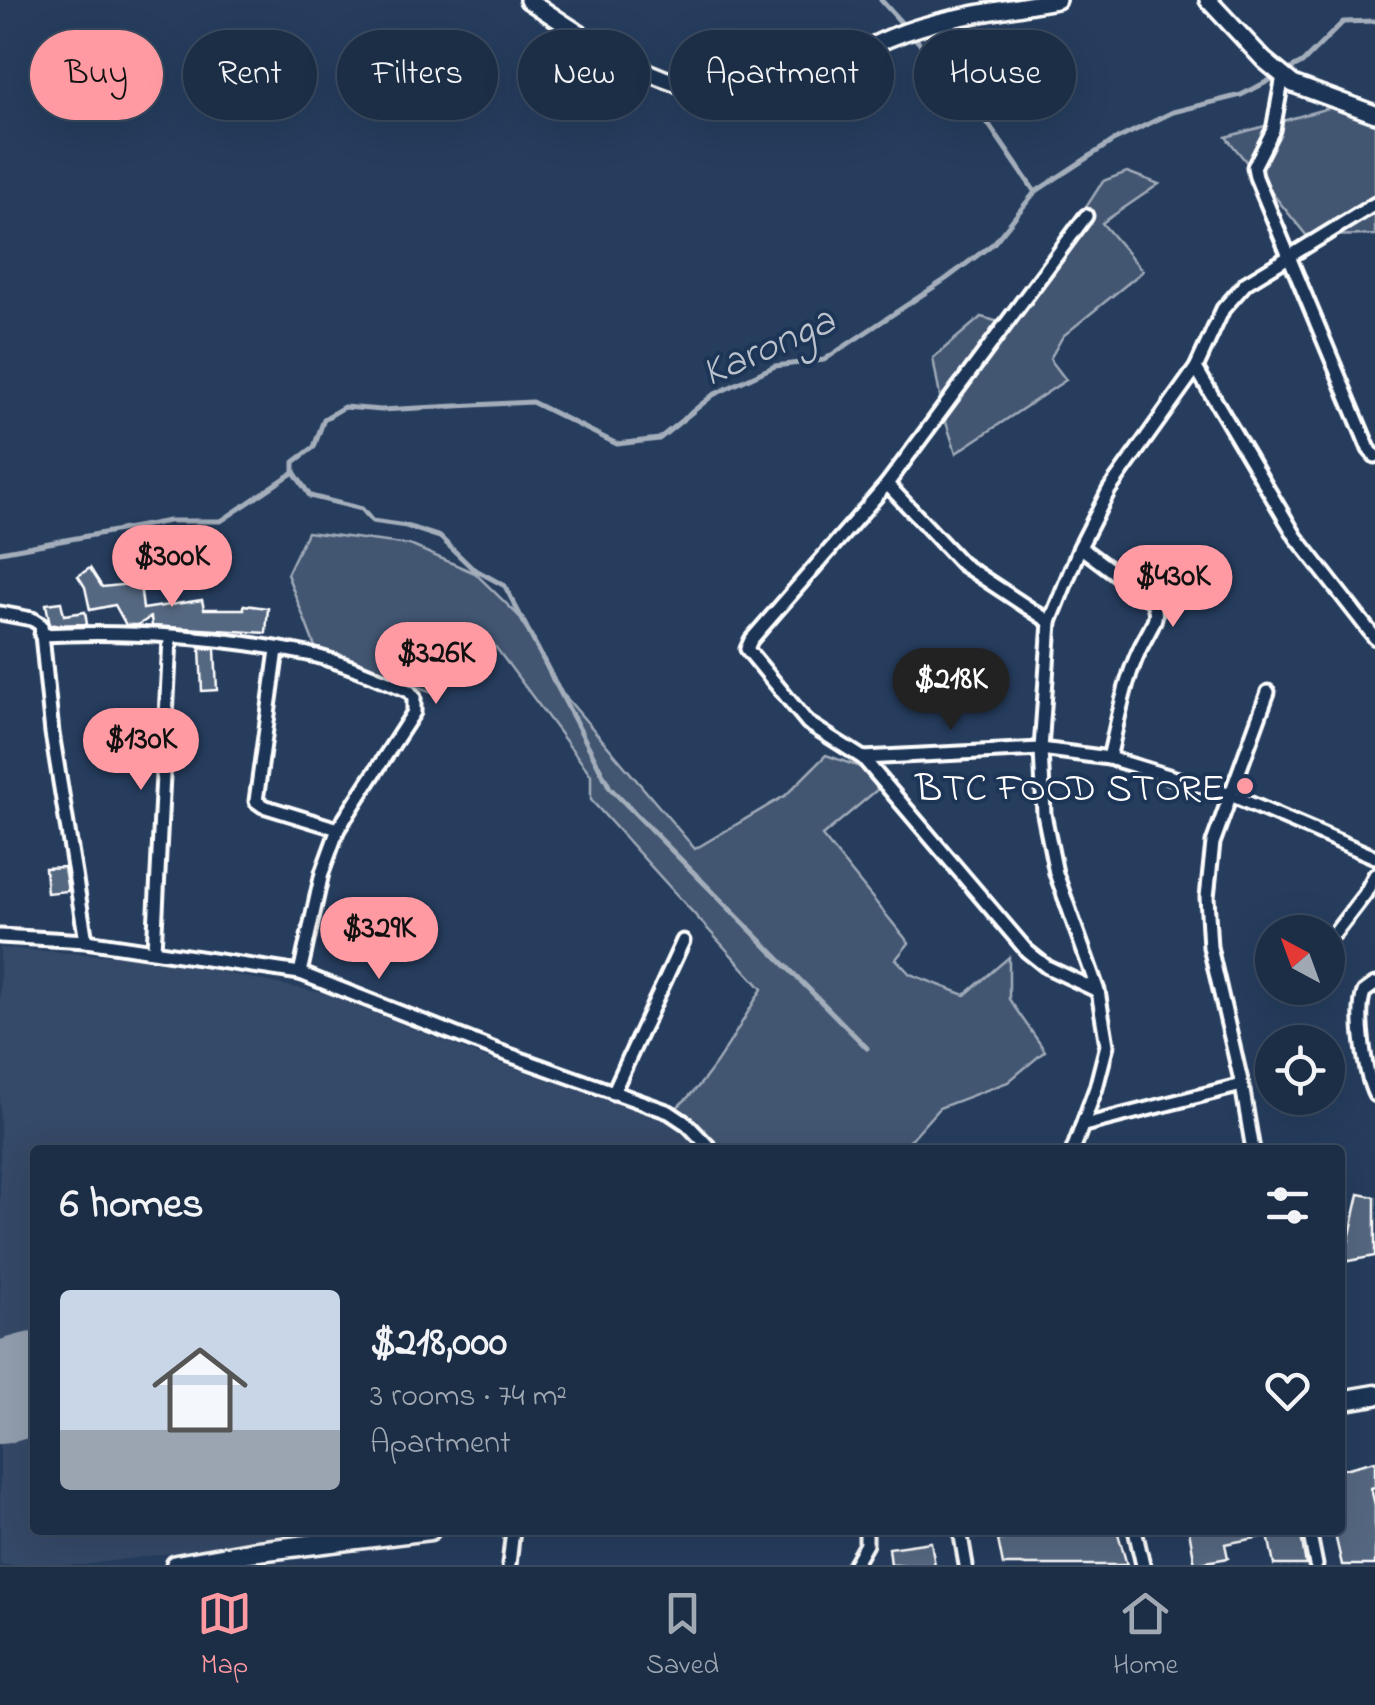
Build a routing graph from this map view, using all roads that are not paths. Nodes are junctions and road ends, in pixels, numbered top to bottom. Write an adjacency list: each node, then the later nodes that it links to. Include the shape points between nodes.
1 (528, 0): 4 (street, via 615,56 676,85 716,94 791,86 891,37)
2 (1057, 0): 4 (street)
3 (1208, 0): 5 (street)
4 (1036, 2)
5 (1283, 76): 6 (street); 9 (street, via 1273,130 1254,167)
6 (1375, 114)
7 (1375, 204): 9 (street)
8 (1086, 216): 12 (street)
9 (1288, 255): 10 (street, via 1234,295); 11 (street)
10 (1196, 368): 13 (street, via 1128,462); 18 (street, via 1296,537)
11 (1375, 456)
12 (887, 484): 15 (street, via 962,564); 22 (street, via 746,649 808,723)
13 (1080, 547): 15 (street); 23 (street, via 1156,608 1130,672)
14 (0, 613): 16 (street, via 38,621)
15 (1050, 622): 21 (street)
16 (42, 635): 17 (street); 30 (street)
17 (170, 638): 19 (street); 32 (street)
18 (1375, 638)
19 (278, 650): 25 (street, via 256,800); 25 (street, via 346,665 414,697 414,712)
20 (1268, 692): 24 (street)
21 (1042, 749): 22 (street); 23 (street); 35 (street, via 1044,814 1056,873)
22 (863, 758): 35 (street, via 1027,951)
23 (1109, 758): 24 (street)
24 (1228, 794): 26 (street); 36 (street, via 1213,843 1207,917)
25 (338, 829): 33 (street)
26 (1375, 856)
27 (1375, 875): 28 (street)
28 (1345, 919)
29 (0, 936): 30 (street)
30 (86, 941): 32 (street)
31 (683, 941): 37 (street)
32 (154, 950): 33 (street)
33 (300, 973): 37 (street)
34 (1375, 984): 38 (street, via 1364,992 1360,1008)
35 (1098, 991): 39 (street, via 1107,1045)
36 (1242, 1086): 39 (street); 42 (street)
37 (613, 1092): 40 (street, via 669,1112)
38 (1375, 1095)
39 (1084, 1126): 41 (street)
40 (707, 1145)
41 (1075, 1145)
42 (1251, 1145)
43 (1375, 1395): 44 (main road)
44 (1345, 1400)
45 (389, 1535): 51 (main road)
46 (512, 1535): 52 (street)
47 (866, 1535): 53 (street)
48 (961, 1535): 54 (street)
49 (1136, 1535): 55 (street)
50 (1310, 1535): 56 (street)
51 (176, 1565)
52 (509, 1565)
53 (854, 1565)
54 (966, 1565)
55 (1143, 1565)
56 (1316, 1565)

